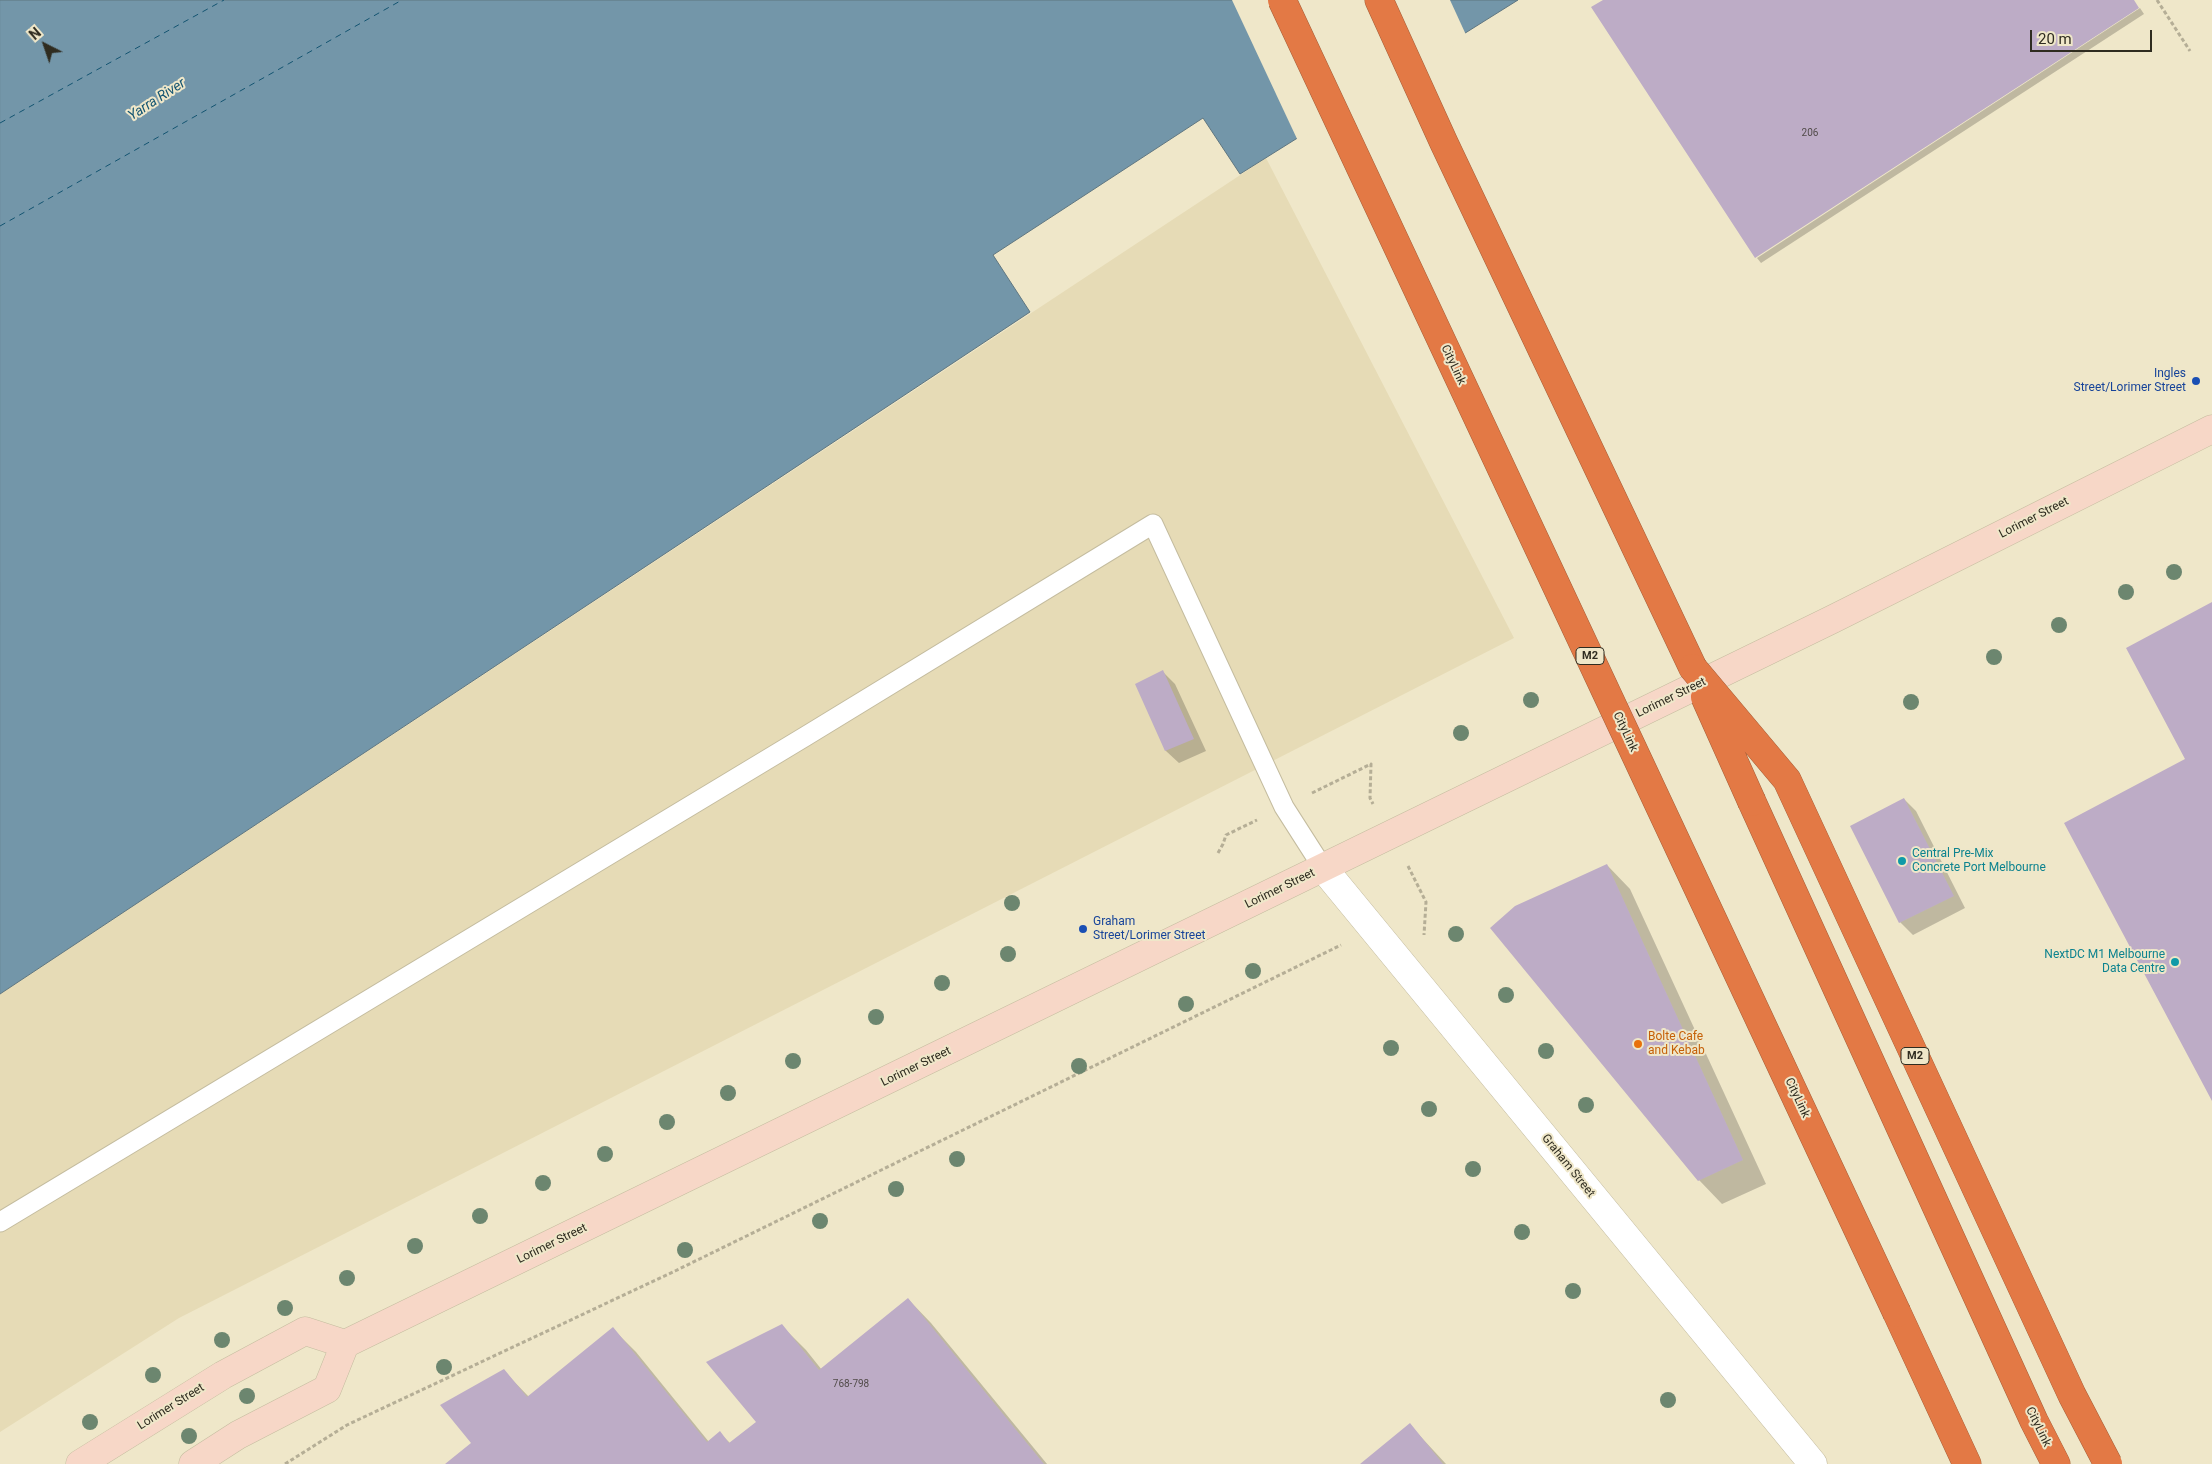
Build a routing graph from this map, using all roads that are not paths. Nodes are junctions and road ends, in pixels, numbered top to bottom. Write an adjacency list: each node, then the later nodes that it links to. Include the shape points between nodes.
1 (1282, 0): 11 (highway, CityLink / M2, bridge)
2 (1380, 0): 4 (highway, CityLink / M2)
3 (2212, 429): 5 (main road, Lorimer Street, via 1841,615)
4 (1692, 668): 12 (highway, CityLink / M2, bridge); 13 (highway, M2, bridge, via 1786,780 2068,1386)
5 (1323, 868): 6 (lane, via 1284,807 1153,524); 7 (main road, Lorimer Street); 10 (street, Graham Street)
6 (0, 1222)
7 (345, 1344): 8 (main road, Lorimer Street, via 305,1331 222,1375); 9 (main road, via 327,1389 238,1435)
8 (80, 1464)
9 (193, 1464)
10 (1814, 1464)
11 (1967, 1464)
12 (2056, 1464)
13 (2108, 1464)

